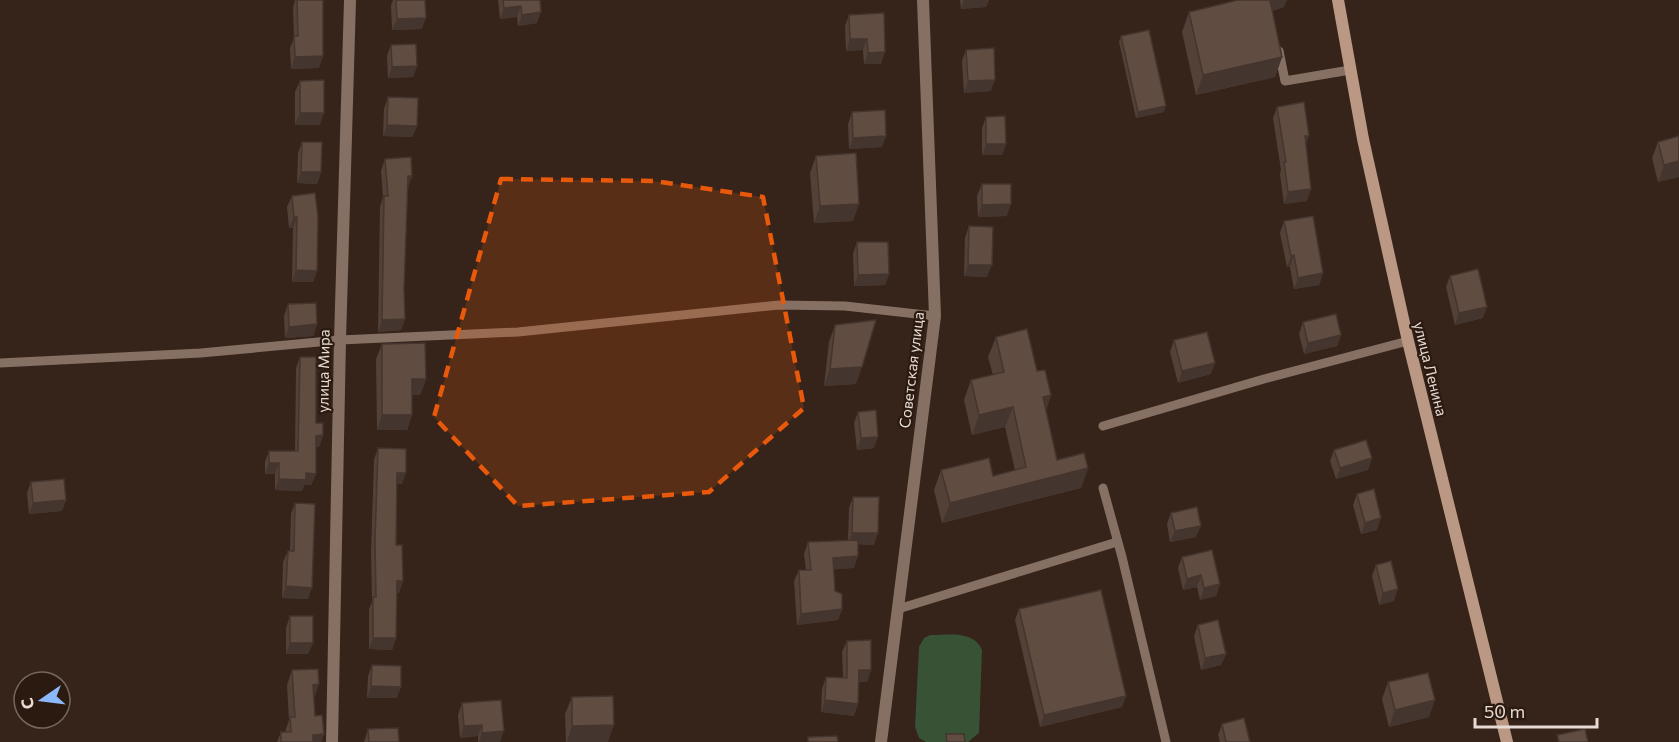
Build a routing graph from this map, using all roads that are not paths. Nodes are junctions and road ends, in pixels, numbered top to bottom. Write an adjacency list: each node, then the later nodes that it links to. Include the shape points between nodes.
1 (350, 0): 7 (street, улица Мира)
2 (923, 0): 6 (street, Советская улица)
3 (1338, 0): 5 (street, улица Ленина)
4 (1276, 37): 5 (lane, via 1286,81)
5 (1350, 70): 8 (street, улица Ленина)
6 (935, 316): 7 (lane, via 845,306 779,305 518,332); 13 (street, Советская улица)
7 (340, 340): 9 (lane, via 201,353); 14 (street, улица Мира)
8 (1408, 341): 10 (lane); 17 (street, улица Ленина)
9 (0, 363)
10 (1103, 426)
11 (1103, 488): 12 (lane)
12 (1117, 542): 13 (lane); 16 (lane)
13 (898, 609): 15 (street, Советская улица)
14 (332, 742)
15 (881, 742)
16 (1167, 742)
17 (1507, 742)

